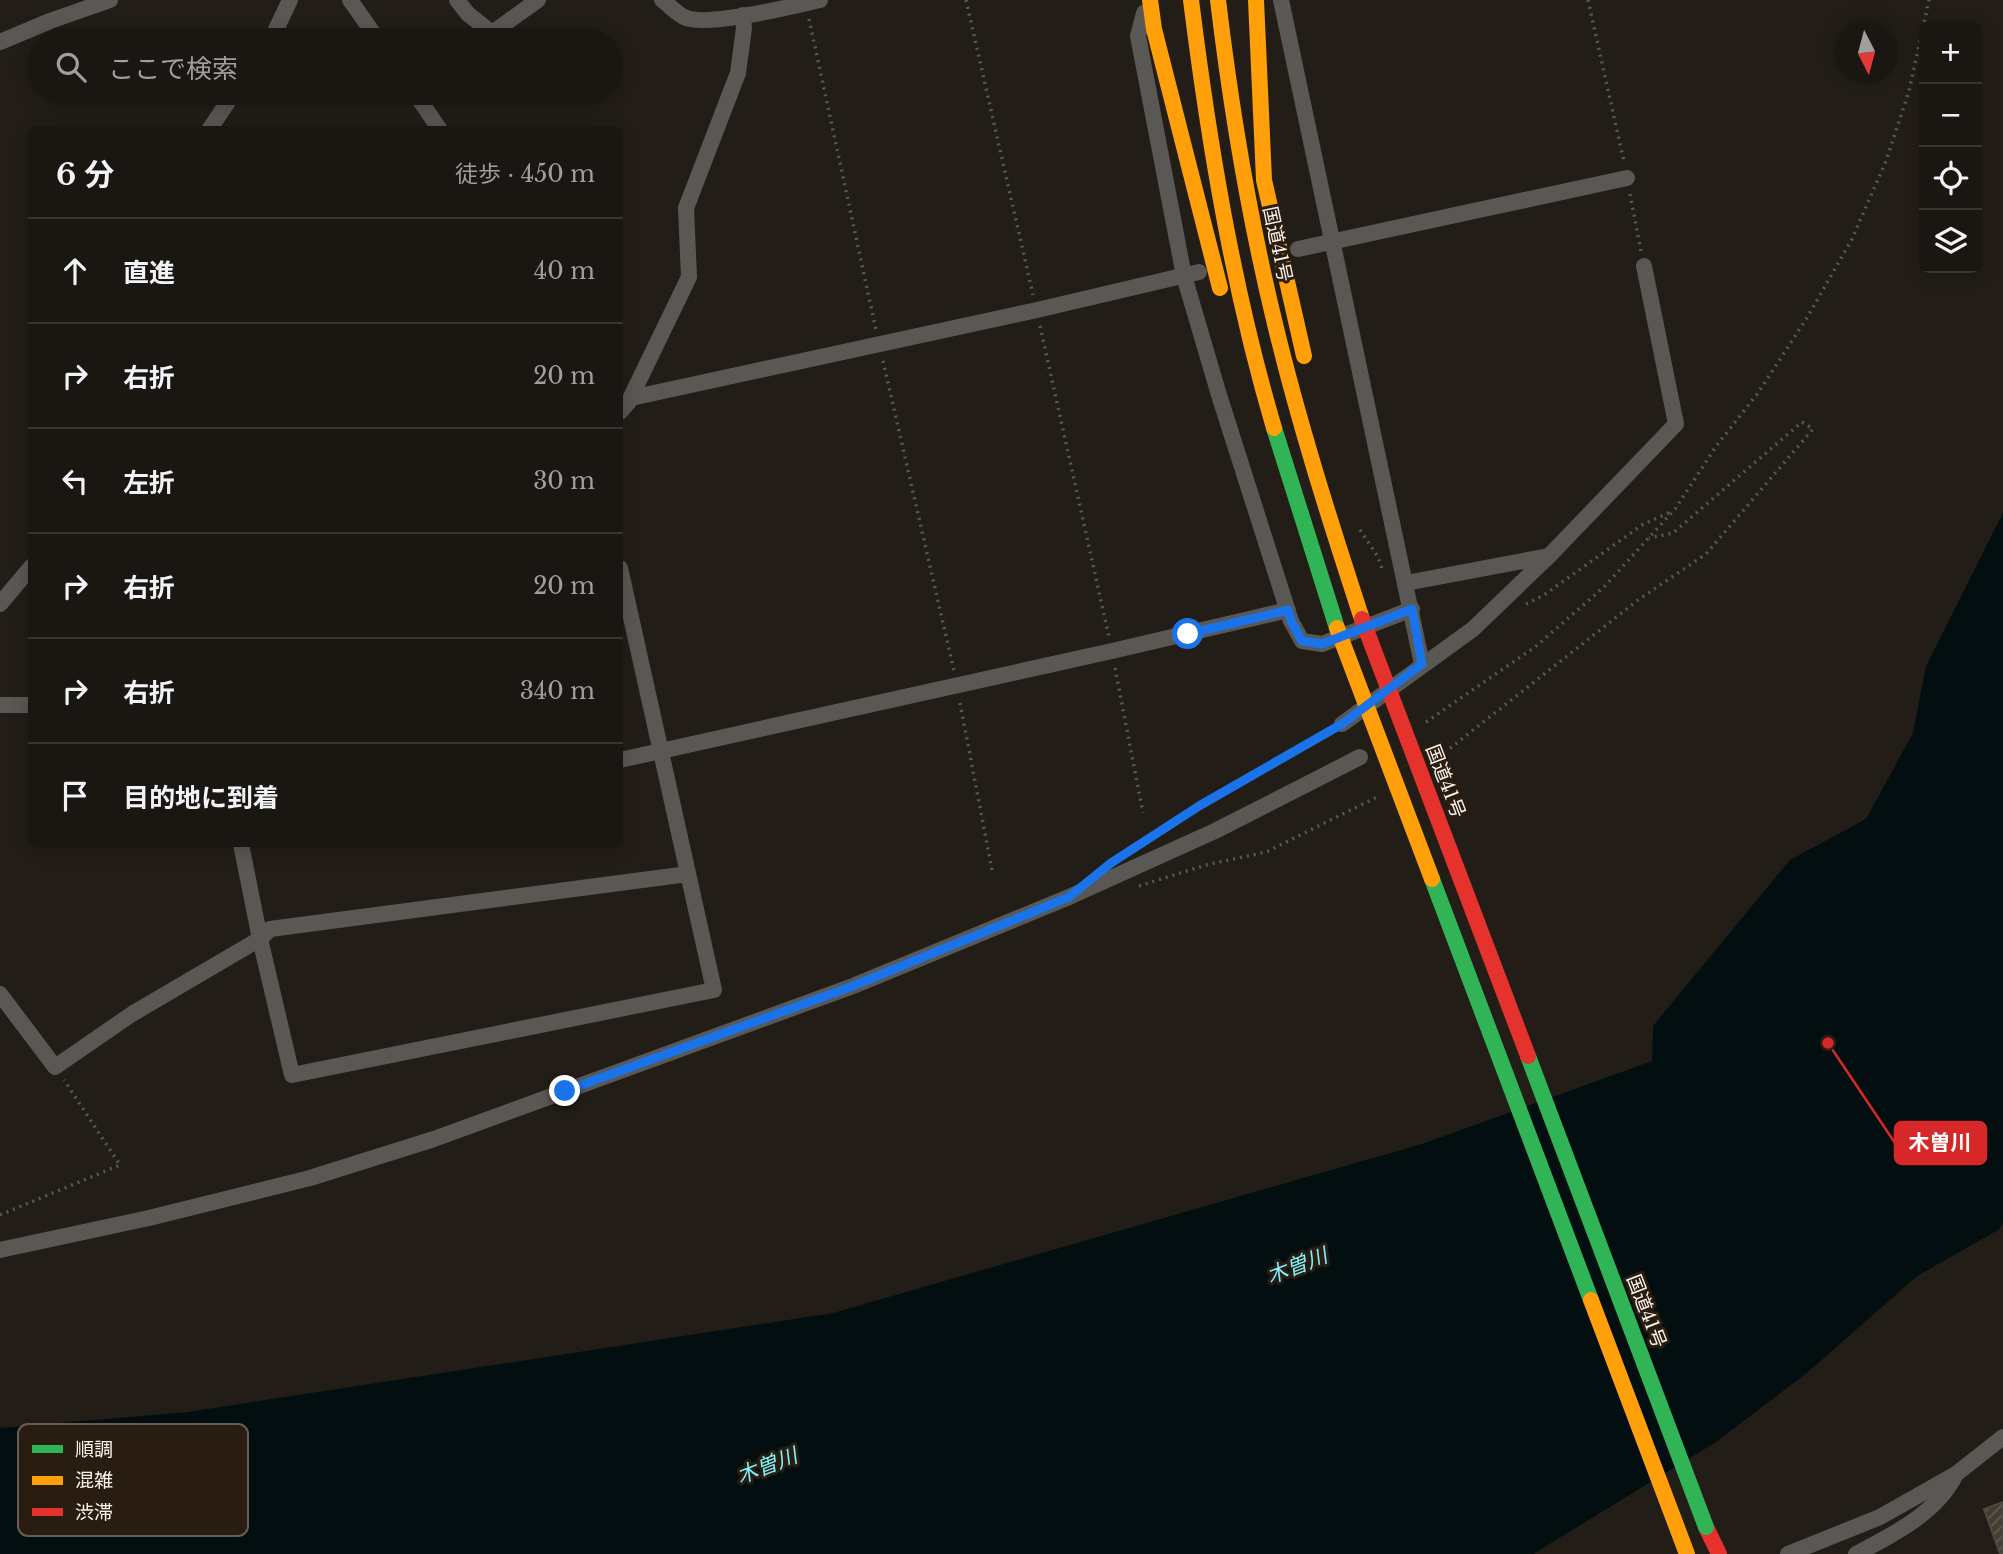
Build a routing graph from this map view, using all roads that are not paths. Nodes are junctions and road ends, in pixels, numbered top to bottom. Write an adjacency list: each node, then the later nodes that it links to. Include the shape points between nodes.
1 (110, 0): 14 (street)
2 (290, 0): 15 (street)
3 (350, 0): 16 (street)
4 (457, 0): 17 (street)
5 (538, 0): 18 (street)
6 (662, 0): 13 (street, via 696,21 718,20)
7 (1149, 0): 29 (street, via 1138,36); 32 (highway, via 1228,315 1245,372)
8 (1191, 0): 32 (highway, via 1216,174)
9 (1218, 0): 34 (highway, 国道41号, via 1241,167 1265,283)
10 (1256, 0): 30 (highway, via 1264,180)
11 (1281, 0): 26 (street)
12 (810, 1): 13 (street)
13 (751, 9): 31 (street, via 738,73 686,208 689,277)
14 (33, 28)
15 (277, 28)
16 (370, 28)
17 (486, 28)
18 (499, 28)
19 (28, 30): 20 (street)
20 (0, 42)
21 (226, 105): 23 (street)
22 (423, 105): 24 (street)
23 (212, 126)
24 (437, 126)
25 (1627, 178): 26 (street)
26 (1334, 241): 27 (street); 37 (street)
27 (1298, 250)
28 (1644, 266): 35 (street, via 1676,424)
29 (1192, 274): 31 (street); 41 (street, via 1219,395)
30 (1307, 371)
31 (625, 402)
32 (1272, 421): 57 (highway, bridge, via 1338,628)
33 (1322, 439): 34 (highway, via 1341,521)
34 (1339, 550): 58 (highway, 国道41号, bridge)
35 (1549, 556): 37 (street); 43 (street, via 1473,629)
36 (28, 571): 39 (street)
37 (1406, 583): 40 (street)
38 (623, 598): 42 (street)
39 (0, 604)
40 (1412, 609): 41 (street, via 1322,644 1302,641); 43 (street)
41 (1288, 610): 47 (street)
42 (627, 637): 47 (street)
43 (1422, 664): 46 (street)
44 (0, 705): 45 (street)
45 (28, 705)
46 (1342, 724)
47 (661, 751): 49 (street); 51 (street)
48 (1360, 757): 54 (street, via 1214,831 891,971 474,1125 310,1178)
49 (623, 759)
50 (242, 847): 52 (street)
51 (688, 874): 52 (street, via 270,929); 52 (street, via 714,990 292,1075)
52 (260, 939): 53 (street, via 132,1014 55,1067)
53 (2, 999)
54 (0, 1250)
55 (2003, 1437): 56 (street)
56 (1956, 1474): 59 (street, via 1880,1517); 60 (street, via 1947,1492 1930,1509)
57 (1687, 1554)
58 (1717, 1554)
59 (1788, 1554)
60 (1857, 1554)

